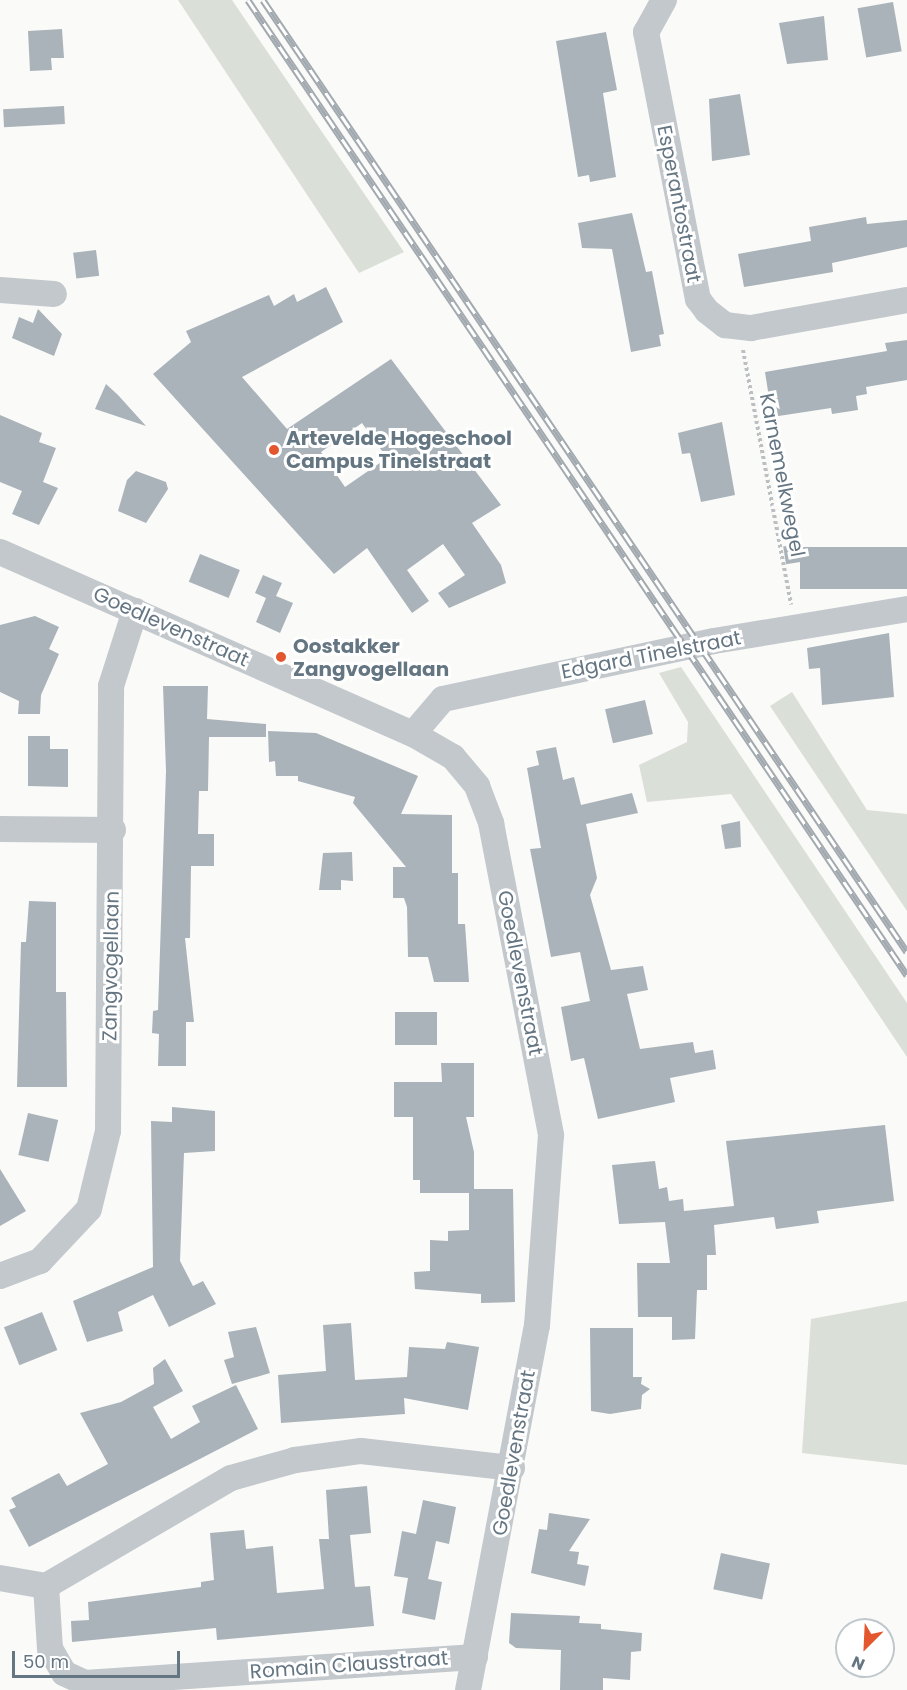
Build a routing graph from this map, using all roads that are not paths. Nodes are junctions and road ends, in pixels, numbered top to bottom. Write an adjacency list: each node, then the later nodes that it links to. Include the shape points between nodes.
1 (664, 0): 4 (street, Esperantostraat, via 646,32 698,299 714,318 739,328)
2 (0, 290): 3 (street)
3 (54, 294)
4 (907, 300)
5 (0, 552): 7 (street, Goedlevenstraat)
6 (907, 609): 8 (street, Edgard Tinelstraat, via 795,627 443,699)
7 (135, 611): 8 (street, Goedlevenstraat); 10 (street, Zangvogellaan, via 111,686)
8 (413, 734): 12 (street, Goedlevenstraat, via 453,757 477,786 491,823 551,1135 537,1325)
9 (0, 829): 10 (street)
10 (113, 830): 11 (street, Zangvogellaan, via 108,1131 97,1175 88,1209 40,1261)
11 (0, 1276)
12 (512, 1468): 14 (street, via 361,1451 295,1460 231,1478); 15 (street, Goedlevenstraat)
13 (0, 1578): 14 (street)
14 (46, 1586): 15 (street, Romain Clausstraat, via 50,1649 64,1673 85,1683)
15 (475, 1657): 16 (street, Goedlevenstraat)
16 (468, 1690)

